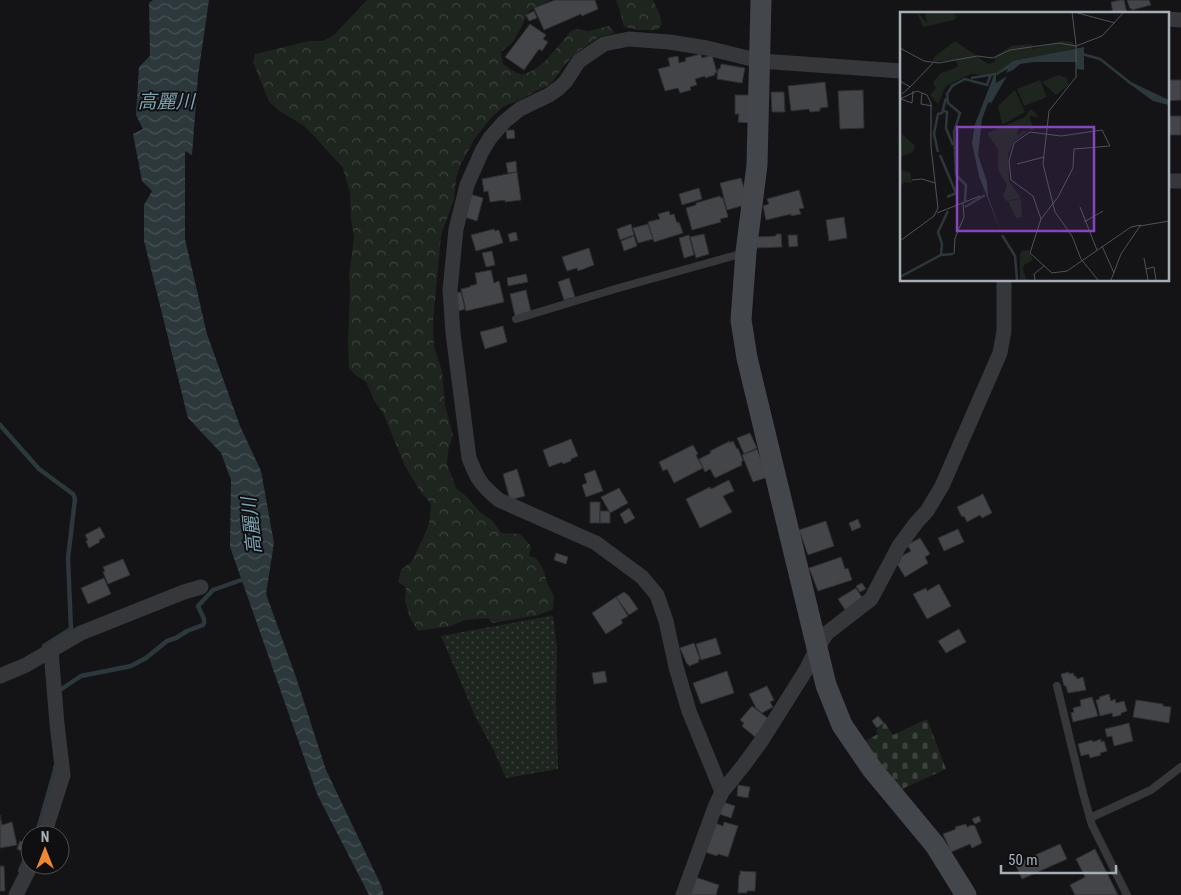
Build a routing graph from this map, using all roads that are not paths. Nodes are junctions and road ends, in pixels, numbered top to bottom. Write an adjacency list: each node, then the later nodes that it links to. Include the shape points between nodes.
1 (762, 0): 4 (street)
2 (1168, 19): 3 (street)
3 (1181, 20)
4 (760, 61): 5 (street); 8 (street, via 757,165); 17 (street, via 707,48 629,39 604,44 579,62 558,88 504,122 482,151 467,185 456,229 450,290 468,458 476,476 499,500 596,543 642,577 657,595 689,711)
5 (900, 71)
6 (1168, 181): 7 (street)
7 (1181, 181)
8 (746, 252): 10 (lane); 12 (street, via 741,320 746,358)
9 (1004, 281): 12 (street, via 1004,331 1000,353 942,486 899,546 871,598 827,633)
10 (516, 319)
11 (201, 588): 13 (street, via 81,633)
12 (817, 648): 17 (street, via 762,740); 23 (street, via 826,685 842,725 872,769 935,845)
13 (52, 651): 14 (street); 19 (street, via 63,774)
14 (0, 676)
15 (1058, 686): 18 (lane)
16 (1181, 767): 18 (lane, via 1152,790)
17 (722, 792): 22 (street)
18 (1090, 818): 24 (lane)
19 (47, 825)
20 (26, 875): 21 (street)
21 (16, 895)
22 (683, 895)
23 (966, 895)
24 (1127, 895)

